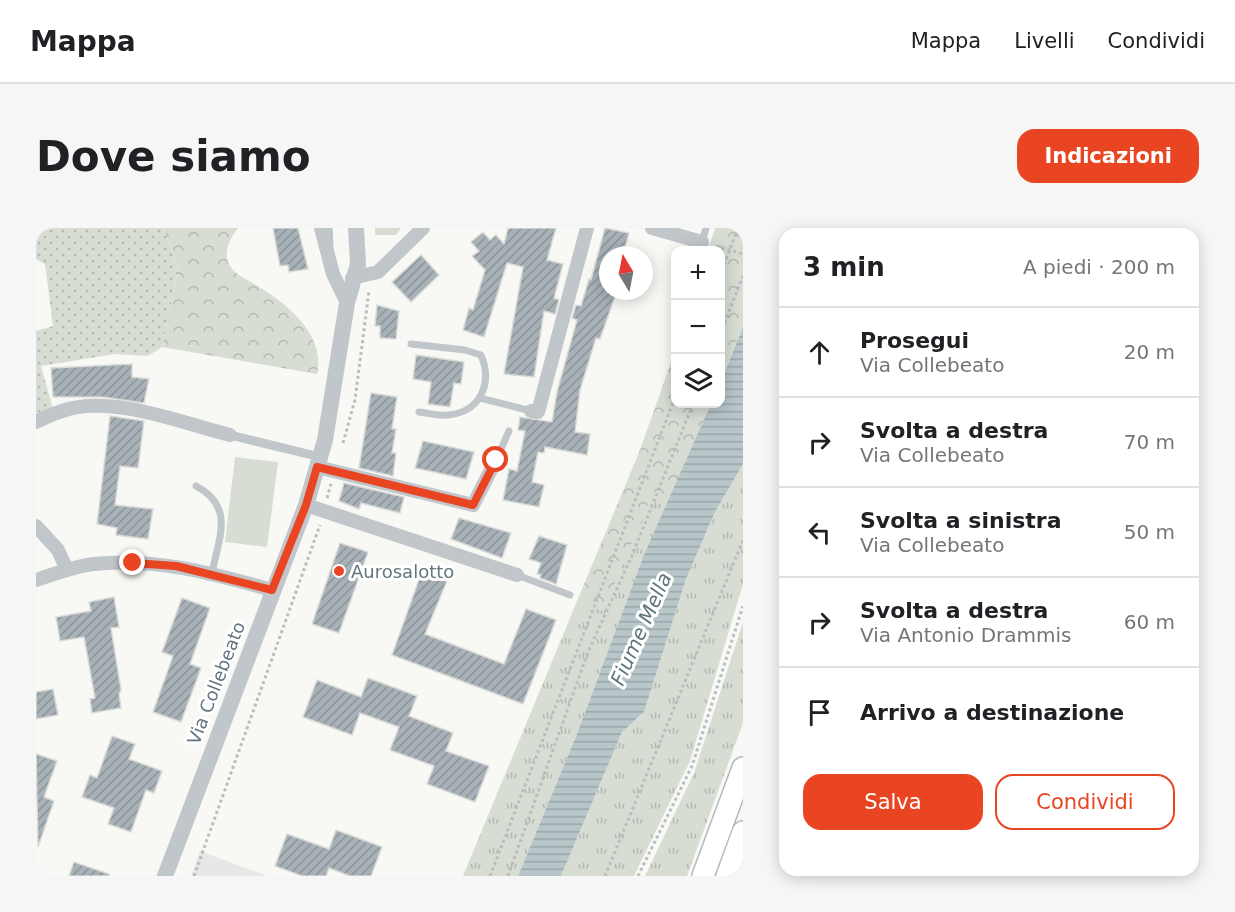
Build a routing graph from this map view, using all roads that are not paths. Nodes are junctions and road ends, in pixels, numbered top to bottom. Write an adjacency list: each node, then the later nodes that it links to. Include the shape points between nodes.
1 (321, 228): 10 (street, via 333,273)
2 (345, 228): 9 (street, via 347,264)
3 (356, 228): 9 (street, Via Collebeato, via 358,264)
4 (423, 228): 9 (street, via 378,272)
5 (587, 228): 13 (street, via 538,412)
6 (652, 228): 8 (street)
7 (706, 228): 8 (lane)
8 (702, 242)
9 (352, 278): 10 (street, Via Collebeato)
10 (347, 303): 19 (street, Via Collebeato)
11 (411, 344): 12 (lane, via 465,350 481,356 486,388)
12 (480, 398): 13 (lane); 14 (lane, via 461,412 447,416)
13 (531, 411)
14 (419, 412)
15 (36, 422): 17 (street, via 63,410 99,405)
16 (509, 431): 18 (lane)
17 (230, 435): 19 (street)
18 (496, 460): 19 (street, via 473,505)
19 (319, 462): 21 (street, Via Collebeato)
20 (196, 486): 24 (lane, via 212,494 220,506 221,526)
21 (306, 505): 25 (street); 27 (street, Via Collebeato)
22 (36, 526): 23 (street, via 58,550)
23 (67, 570): 24 (street, via 94,564 133,563); 26 (street)
24 (212, 573): 27 (street)
25 (517, 575): 28 (lane)
26 (36, 580)
27 (272, 590): 31 (street, Via Collebeato)
28 (570, 595)
29 (743, 768): 32 (highway)
30 (743, 832): 33 (highway)
31 (165, 876)
32 (703, 876)
33 (727, 876)

